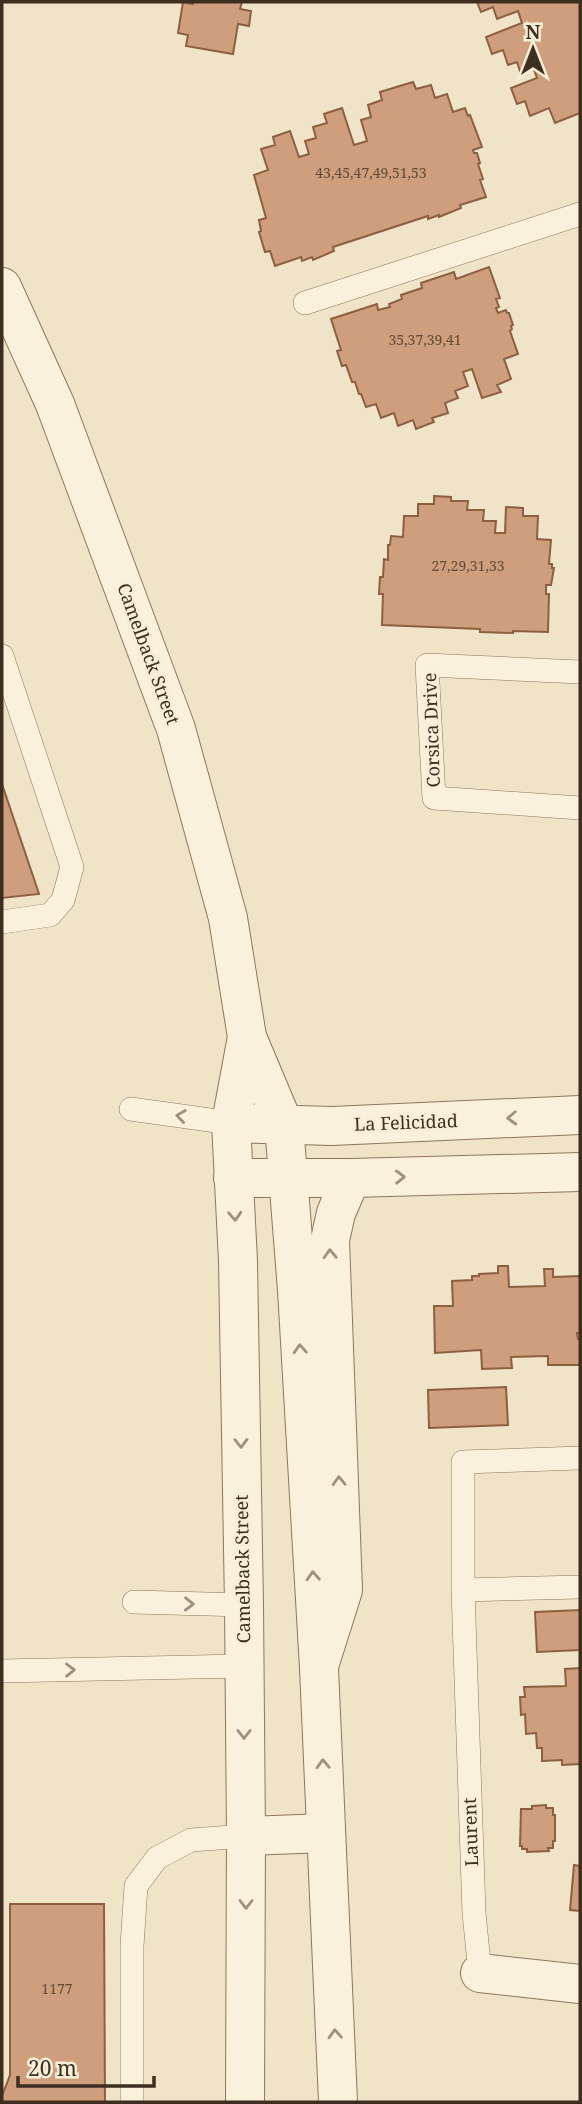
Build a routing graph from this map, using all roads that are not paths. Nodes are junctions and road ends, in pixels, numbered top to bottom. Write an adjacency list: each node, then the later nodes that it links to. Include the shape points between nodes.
1 (580, 218): 3 (lane)
2 (2, 287): 8 (street, Camelback Street, via 55,404 176,729 228,918)
3 (305, 303)
4 (2, 656): 7 (lane, via 72,867 63,900 50,915)
5 (580, 672): 6 (lane, Corsica Drive, via 426,665 434,798)
6 (580, 808)
7 (2, 922)
8 (247, 1037): 11 (street, Camelback Street); 12 (street, Camelback Street)
9 (131, 1109): 11 (lane, one-way to 9)
10 (580, 1115): 12 (street, La Felicidad, one-way to 12)
11 (231, 1123): 12 (street, La Felicidad); 15 (street, Camelback Street)
12 (284, 1125): 14 (street, Camelback Street)
13 (580, 1172): 16 (street, one-way to 13)
14 (288, 1177): 15 (street); 16 (street); 23 (street, Camelback Street, one-way to 14)
15 (233, 1178): 21 (street, Camelback Street, one-way to 21)
16 (351, 1178): 23 (street, Camelback Street, one-way to 16, via 343,1590 330,1240)
17 (580, 1458): 19 (lane, Laurent, via 463,1462)
18 (580, 1587): 19 (lane)
19 (463, 1590): 27 (lane, Laurent)
20 (134, 1602): 21 (lane, one-way to 21)
21 (244, 1605): 22 (street, Camelback Street)
22 (243, 1666): 24 (lane, one-way to 22); 26 (street, Camelback Street, one-way to 26)
23 (319, 1668): 25 (street, Camelback Street, one-way to 23)
24 (2, 1671)
25 (326, 1833): 26 (street); 31 (street, Camelback Street, one-way to 25)
26 (246, 1836): 29 (lane, via 191,1840 157,1858 136,1886); 30 (street, Camelback Street, one-way to 30)
27 (480, 1973): 28 (street, Laurent)
28 (580, 1984)
29 (132, 2102)
30 (245, 2102)
31 (338, 2102)

